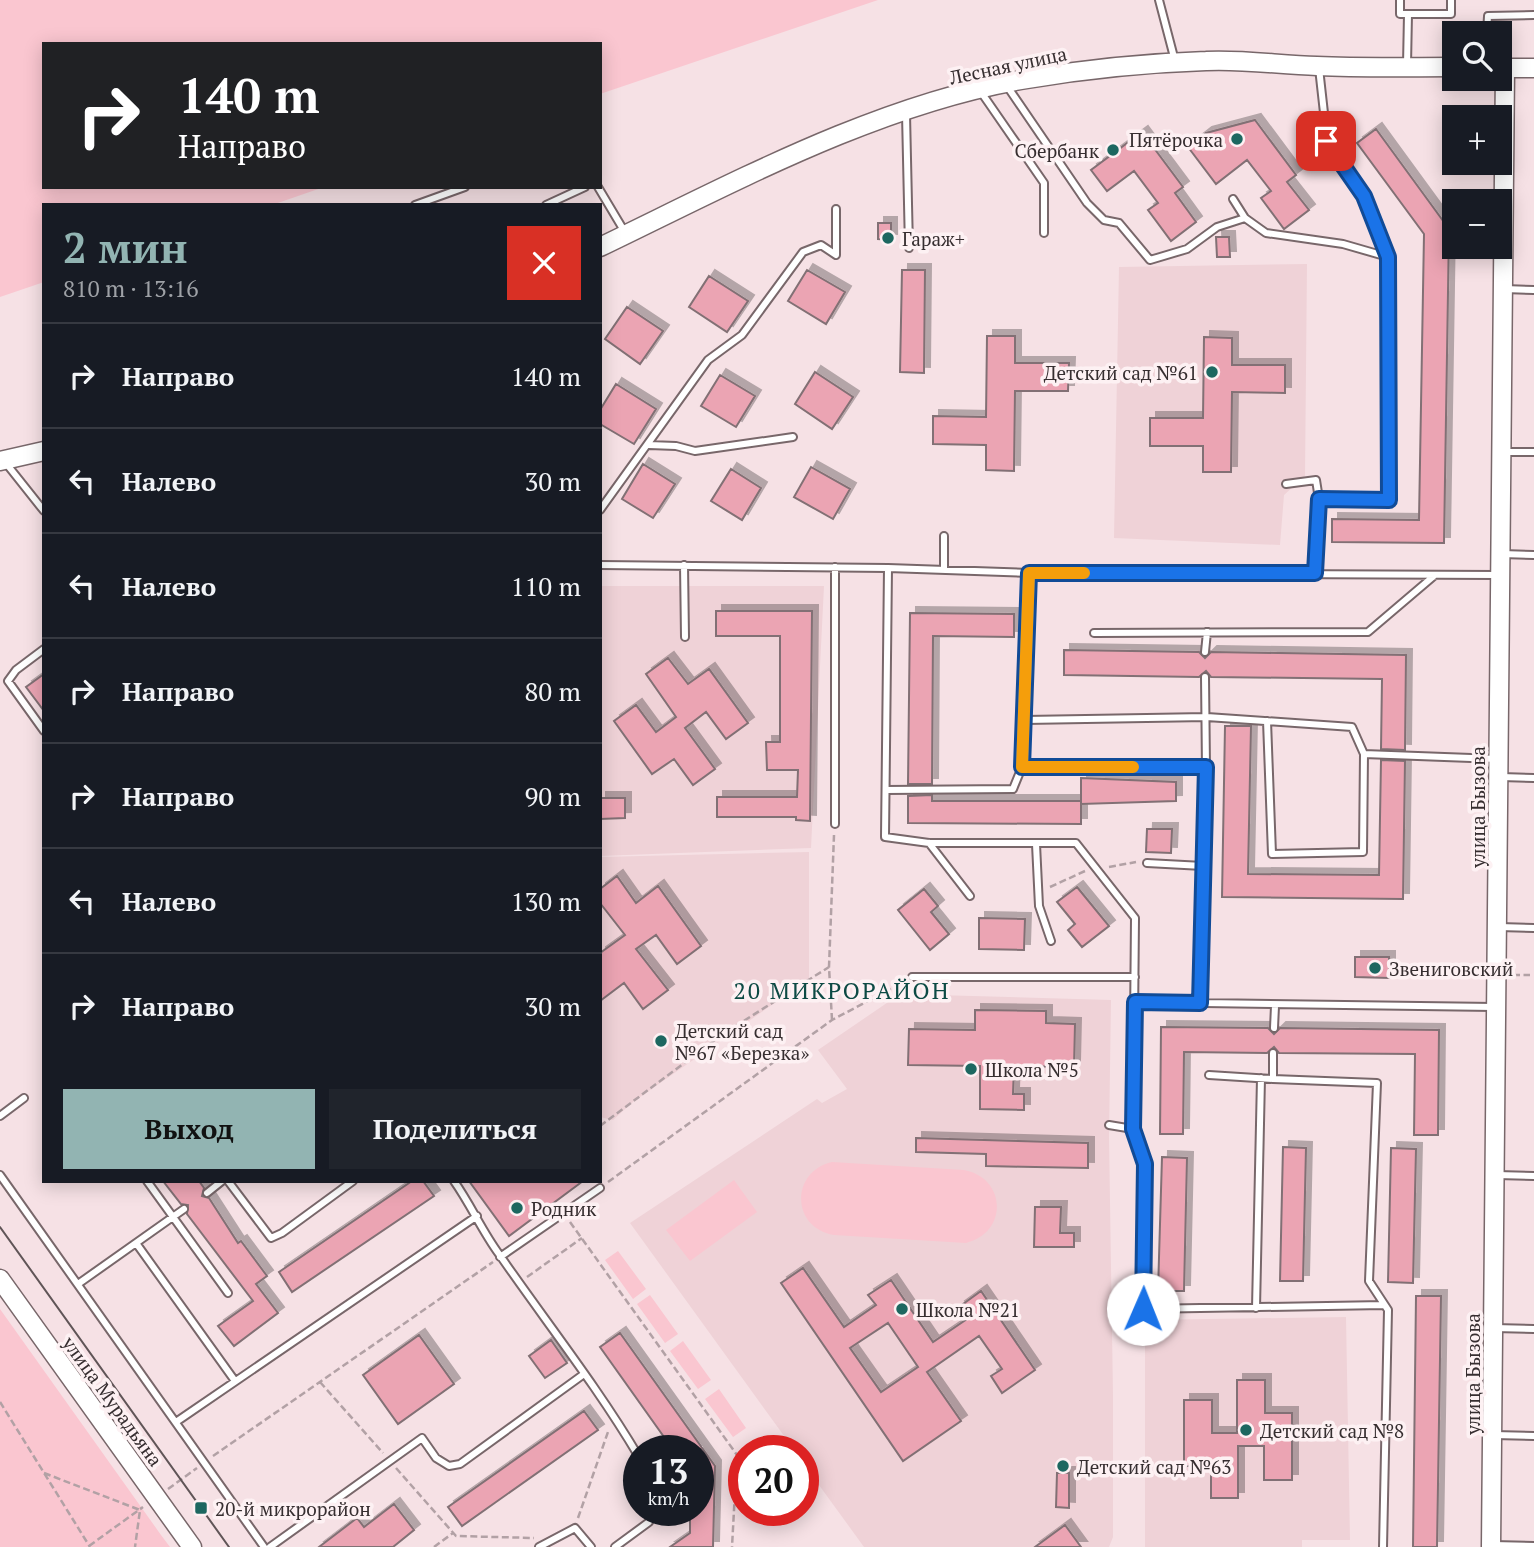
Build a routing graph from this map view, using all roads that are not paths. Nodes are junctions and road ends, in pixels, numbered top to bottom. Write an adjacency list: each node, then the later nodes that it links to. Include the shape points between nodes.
1 (1160, 0): 7 (lane)
2 (1400, 0): 4 (lane, via 1399,14)
3 (1451, 0): 4 (lane, via 1451,14)
4 (1408, 14): 9 (lane)
5 (1534, 15): 6 (lane, via 1488,16)
6 (1488, 21)
7 (1175, 63): 8 (street, Лесная улица, via 1208,60); 13 (street, Лесная улица, via 1095,69)
8 (1318, 66): 9 (street, Лесная улица); 29 (lane, via 1326,141 1364,196)
9 (1407, 67): 10 (street, Лесная улица)
10 (1442, 67)
11 (1512, 68): 12 (street)
12 (1534, 68)
13 (1006, 84): 14 (street, Лесная улица); 24 (lane, via 1087,202 1104,220 1119,223 1150,260 1187,249 1217,226)
14 (980, 91): 16 (street, Лесная улица); 25 (lane, via 1044,183)
15 (1502, 91): 30 (street, улица Бызова)
16 (906, 112): 26 (street, Лесная улица, via 778,161); 28 (lane)
17 (459, 189): 21 (lane)
18 (581, 189): 22 (lane)
19 (599, 189): 26 (lane)
20 (1233, 199): 24 (lane)
21 (421, 203)
22 (550, 203)
23 (836, 209): 33 (lane, via 836,255 821,245 803,252 741,335 708,360)
24 (1245, 218): 29 (lane, via 1266,233 1343,244)
25 (1044, 233)
26 (626, 234): 27 (street, Лесная улица)
27 (602, 246)
28 (909, 248)
29 (1388, 257): 39 (lane, via 1389,500)
30 (1503, 289): 31 (lane); 35 (street, улица Бызова)
31 (1534, 290)
32 (793, 437): 33 (lane, via 695,451)
33 (649, 445): 40 (lane)
34 (42, 451): 37 (street)
35 (1501, 452): 36 (lane); 43 (street, улица Бызова)
36 (1534, 452)
37 (2, 461): 41 (lane)
38 (1286, 484): 39 (lane, via 1316,480)
39 (1319, 499): 51 (lane)
40 (602, 507)
41 (42, 509)
42 (944, 536): 49 (lane)
43 (1500, 554): 44 (lane); 53 (street, улица Бызова)
44 (1534, 555)
45 (602, 565): 46 (lane)
46 (684, 565): 47 (lane); 56 (lane)
47 (835, 567): 48 (lane); 70 (lane)
48 (888, 568): 49 (lane); 69 (lane)
49 (944, 570): 50 (lane)
50 (1029, 573): 51 (lane); 61 (lane)
51 (1315, 573): 52 (lane)
52 (1437, 574): 53 (lane); 55 (lane, via 1368,632)
53 (1500, 575): 67 (street, улица Бызова)
54 (1094, 632): 55 (lane)
55 (1207, 632): 58 (lane)
56 (685, 637)
57 (42, 650): 63 (lane, via 8,681)
58 (1205, 652)
59 (1205, 677): 60 (lane)
60 (1207, 717): 61 (lane); 62 (lane); 66 (lane)
61 (1025, 720): 65 (lane)
62 (1268, 721): 64 (lane, via 1352,727); 64 (lane, via 1272,855 1363,852)
63 (42, 728)
64 (1364, 754): 67 (lane)
65 (1022, 767): 66 (lane); 69 (lane, via 1013,789)
66 (1206, 767): 74 (lane)
67 (1498, 768): 68 (lane); 76 (street, улица Бызова)
68 (1534, 778)
69 (886, 790): 71 (lane, via 885,837)
70 (835, 824)
71 (929, 843): 72 (lane); 75 (lane)
72 (1036, 844): 78 (lane, via 1039,906); 80 (lane, via 1076,843 1135,918)
73 (1147, 863): 74 (lane)
74 (1203, 866): 82 (lane)
75 (970, 896)
76 (1497, 928): 77 (lane); 84 (street, улица Бызова)
77 (1534, 928)
78 (1051, 941)
79 (912, 977): 80 (lane)
80 (1135, 977): 81 (lane)
81 (1135, 1002): 82 (lane); 93 (lane)
82 (1200, 1003): 83 (lane)
83 (1275, 1006): 84 (lane); 85 (lane)
84 (1496, 1007): 95 (street, улица Бызова)
85 (1274, 1028)
86 (1273, 1053): 89 (lane)
87 (1209, 1075): 88 (lane)
88 (1261, 1078): 89 (lane); 113 (lane)
89 (1273, 1079): 112 (lane, via 1377,1083 1369,1281)
90 (24, 1098): 91 (lane)
91 (0, 1116)
92 (1109, 1125): 93 (lane)
93 (1133, 1129): 113 (lane, via 1145,1164 1143,1309)
94 (0, 1175): 110 (lane)
95 (1495, 1175): 96 (lane); 114 (street, улица Бызова)
96 (1534, 1176)
97 (149, 1183): 106 (lane)
98 (220, 1183): 103 (lane)
99 (230, 1183): 100 (lane, via 271,1238)
100 (350, 1183)
101 (455, 1183): 105 (lane)
102 (600, 1188): 108 (lane)
103 (207, 1193)
104 (184, 1209): 106 (lane)
105 (477, 1216): 108 (lane); 117 (lane)
106 (173, 1218): 107 (lane); 111 (lane)
107 (136, 1243): 110 (lane); 117 (lane)
108 (500, 1257): 116 (lane)
109 (0, 1279): 125 (street, улица Мурадьяна)
110 (78, 1284): 118 (lane)
111 (228, 1293)
112 (1384, 1305): 113 (lane); 131 (lane, via 1388,1311)
113 (1256, 1308)
114 (1493, 1328): 115 (lane); 120 (street, улица Бызова)
115 (1534, 1329)
116 (584, 1374): 119 (lane); 127 (lane, via 460,1464 449,1466 436,1458 422,1438)
117 (235, 1381): 118 (lane)
118 (176, 1422): 126 (lane)
119 (626, 1435)
120 (1492, 1435): 121 (lane); 123 (street, улица Бызова)
121 (1534, 1436)
122 (644, 1526): 130 (lane)
123 (1492, 1546): 124 (lane)
124 (1534, 1546)
125 (192, 1547)
126 (264, 1547)
127 (270, 1547)
128 (539, 1547): 129 (lane, via 575,1528)
129 (591, 1547)
130 (615, 1547)
131 (1382, 1547)

